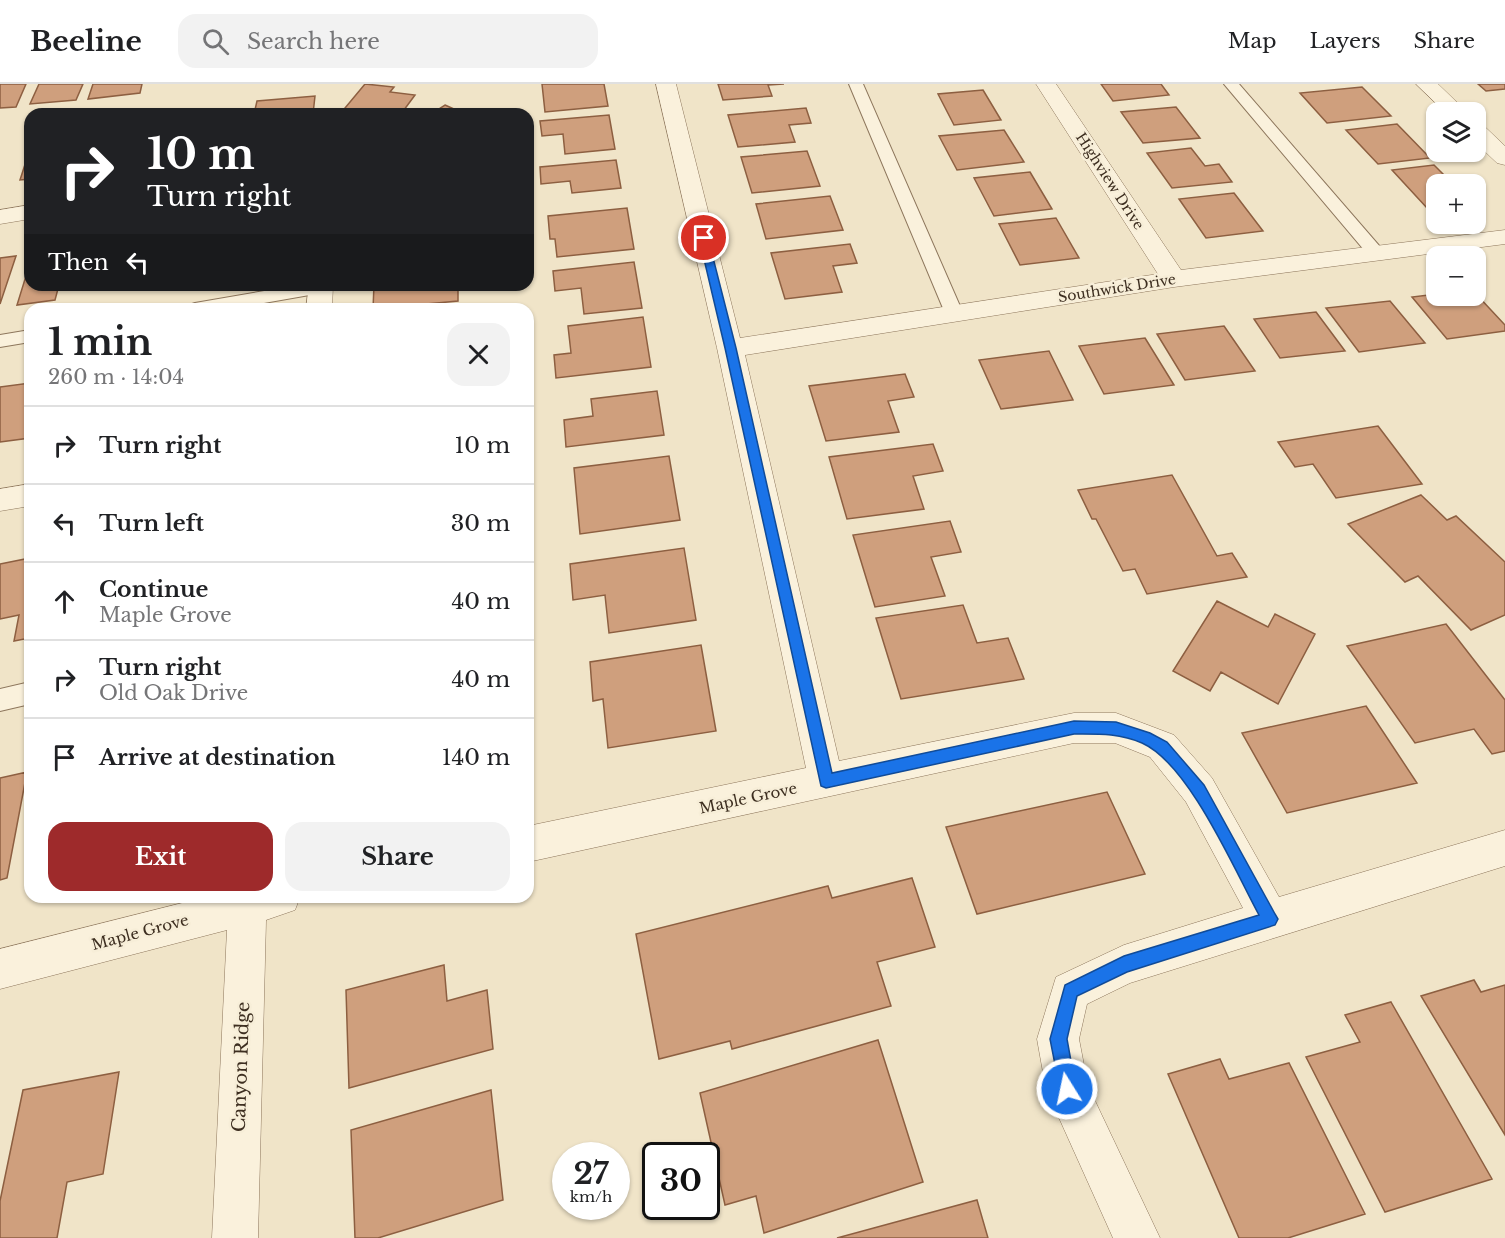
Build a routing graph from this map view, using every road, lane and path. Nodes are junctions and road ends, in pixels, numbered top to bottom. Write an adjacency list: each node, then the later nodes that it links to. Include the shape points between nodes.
1 (666, 84): 19 (street)
2 (856, 84): 16 (lane)
3 (1046, 84): 13 (street, Highview Drive)
4 (1231, 84): 12 (lane)
5 (1426, 84): 6 (street)
6 (1446, 102)
7 (1486, 140): 8 (street)
8 (1505, 158)
9 (24, 213): 10 (street)
10 (0, 216)
11 (1505, 237): 12 (street, Southwick Drive)
12 (1376, 253): 13 (street, Southwick Drive)
13 (1174, 279): 16 (street, Southwick Drive)
14 (320, 294): 15 (lane)
15 (245, 303)
16 (954, 313): 19 (street, Southwick Drive)
17 (24, 337): 18 (lane)
18 (0, 341)
19 (730, 348): 24 (street)
20 (24, 496): 21 (street)
21 (0, 500)
22 (24, 694): 23 (lane)
23 (0, 700)
24 (826, 781): 25 (street, Maple Grove); 29 (street, Maple Grove, via 1074,728 1116,728 1162,747 1199,790)
25 (534, 843)
26 (1505, 848): 29 (street)
27 (244, 903): 30 (street, Maple Grove)
28 (259, 903): 31 (street, Canyon Ridge)
29 (1270, 919): 32 (street, via 1124,964 1070,991 1058,1039 1067,1089)
30 (0, 969)
31 (235, 1238)
32 (1137, 1238)

